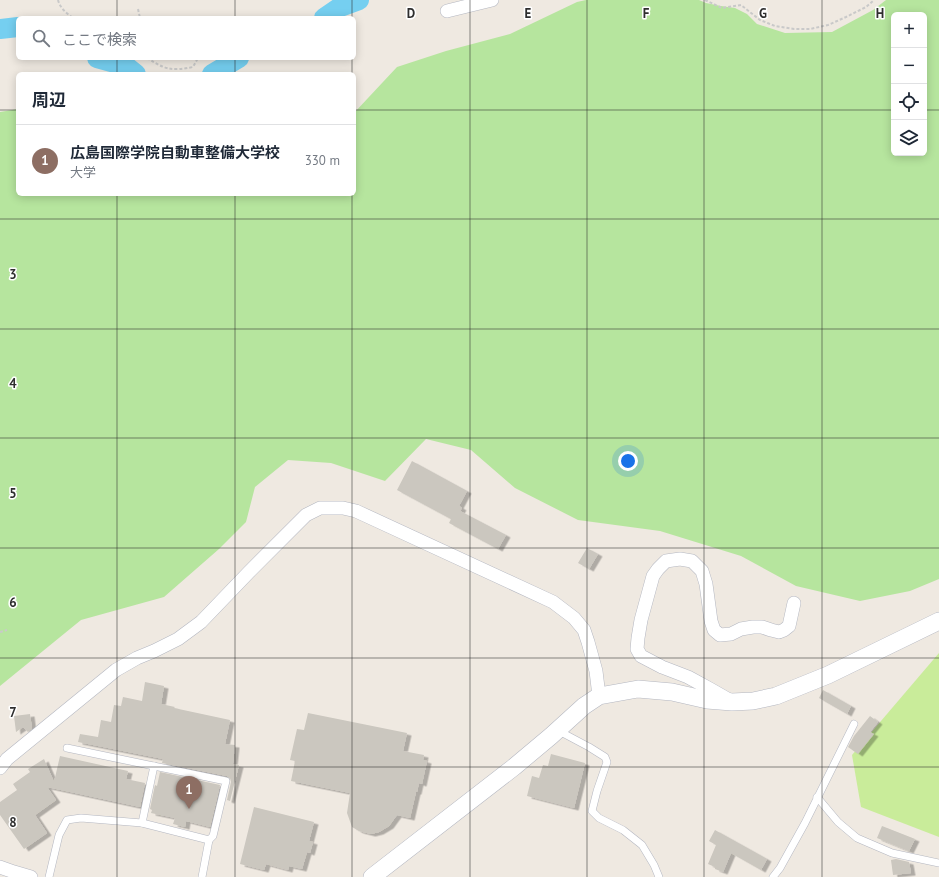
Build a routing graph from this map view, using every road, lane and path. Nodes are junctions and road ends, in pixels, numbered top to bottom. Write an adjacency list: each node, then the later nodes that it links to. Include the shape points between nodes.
1 (58, 0): 7 (path)
2 (492, 0): 6 (street)
3 (705, 0): 4 (path, via 722,8 741,5 760,20 775,26 810,29 846,17)
4 (874, 0)
5 (138, 9): 8 (path)
6 (447, 11)
7 (70, 16)
8 (140, 16)
9 (150, 60): 10 (path, via 169,69 178,70 193,66)
10 (197, 60)
11 (794, 603): 16 (street, via 789,626 784,630 779,632 753,626 720,635 714,630 711,621 702,571 692,561 666,561 653,576 638,638 637,649 641,656 688,677)
12 (939, 621): 16 (street, via 828,675 776,696)
13 (7, 630): 14 (path)
14 (0, 632)
15 (599, 696): 16 (street, via 638,689); 18 (street); 21 (street, via 596,671 584,630 574,618 553,602 356,511 320,508 306,515 201,622 178,639 116,670 7,759)
16 (732, 702)
17 (854, 724): 22 (lane)
18 (557, 730): 30 (street, via 514,767); 31 (lane, via 605,757 607,762 592,811 642,844)
19 (67, 748): 20 (lane)
20 (154, 766): 23 (lane); 24 (lane, via 226,781 213,836)
21 (0, 768)
22 (817, 797): 25 (lane, via 838,822 857,838 892,853); 32 (lane)
23 (142, 823): 24 (lane); 28 (lane, via 81,818 67,820 59,835)
24 (209, 840): 29 (lane)
25 (939, 862)
26 (0, 867): 27 (street)
27 (31, 877)
28 (49, 877)
29 (202, 877)
30 (372, 877)
31 (659, 877)
32 (773, 877)

